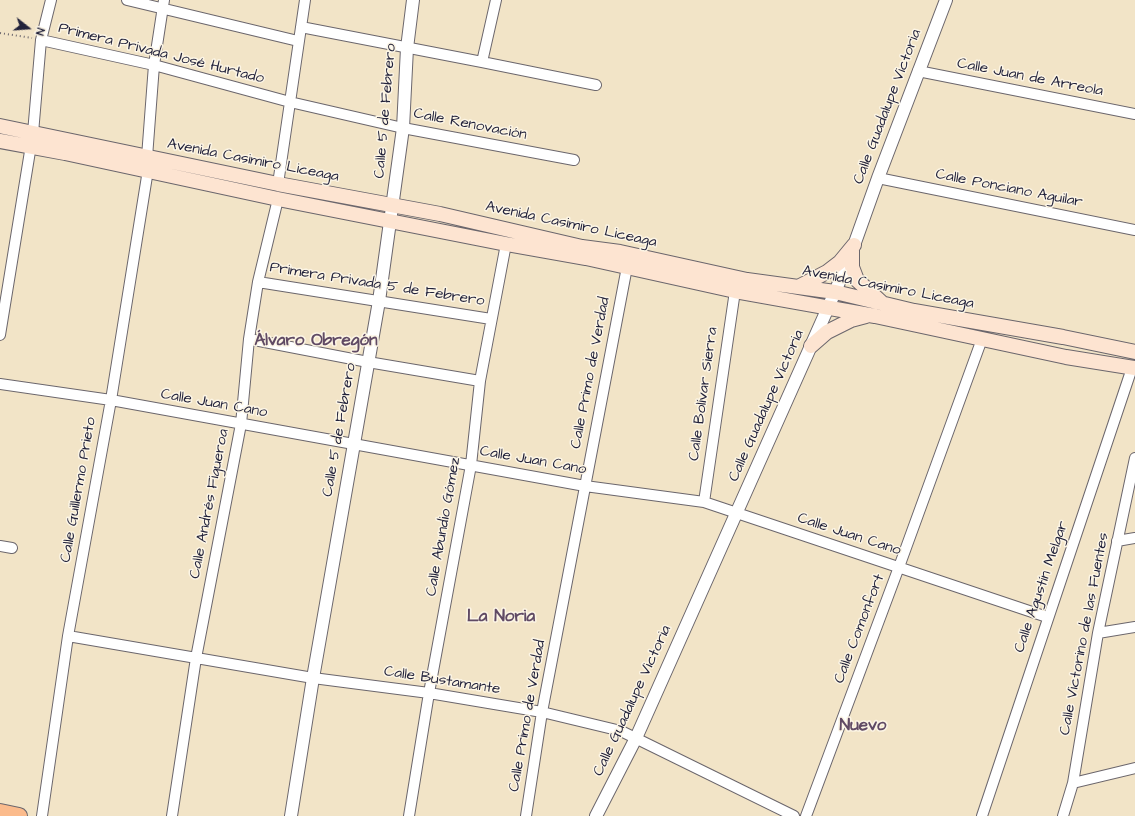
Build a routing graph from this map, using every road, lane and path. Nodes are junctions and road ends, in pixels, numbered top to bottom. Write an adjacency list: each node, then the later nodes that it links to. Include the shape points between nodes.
1 (51, 0): 10 (street)
2 (127, 0): 7 (street)
3 (305, 0): 8 (street)
4 (414, 0): 12 (street, Calle 5 de Febrero)
5 (496, 0): 13 (street)
6 (946, 0): 15 (street, Calle Guadalupe Victoria)
7 (163, 4): 11 (street); 14 (street, Calle Guillermo Prieto)
8 (301, 28): 11 (street); 12 (street)
9 (0, 33): 10 (path, Primera Privada José Hurtado)
10 (41, 40): 14 (street, Primera Privada José Hurtado); 21 (street)
11 (298, 41): 17 (street)
12 (407, 48): 13 (street); 20 (street, Calle 5 de Febrero)
13 (482, 62): 16 (street)
14 (154, 66): 17 (street, Primera Privada José Hurtado); 25 (street, Calle Guillermo Prieto)
15 (918, 71): 18 (street, Calle Juan de Arreola); 26 (street, Calle Guadalupe Victoria)
16 (596, 85)
17 (290, 102): 20 (street, Calle Renovación); 27 (street)
18 (1135, 114)
19 (0, 126): 21 (main road, Avenida Casimiro Liceaga)
20 (403, 128): 24 (street, Calle Renovación); 29 (street, Calle 5 de Febrero)
21 (33, 133): 23 (street); 25 (main road, Avenida Casimiro Liceaga)
22 (0, 141): 23 (main road, Avenida Casimiro Liceaga)
23 (31, 147): 25 (main road, Avenida Casimiro Liceaga); 44 (street)
24 (574, 160)
25 (147, 164): 27 (main road, Avenida Casimiro Liceaga); 28 (main road, Avenida Casimiro Liceaga); 53 (street, Calle Guillermo Prieto)
26 (878, 178): 31 (street, Calle Ponciano Aguilar); 33 (street, Calle Guadalupe Victoria)
27 (278, 184): 29 (main road, Avenida Casimiro Liceaga)
28 (278, 199): 30 (main road, Avenida Casimiro Liceaga); 35 (street, Calle Andrés Figueroa)
29 (393, 205): 30 (street, Calle 5 de Febrero); 36 (main road, Avenida Casimiro Liceaga, via 582,247 620,252 747,280)
30 (390, 220): 32 (main road, Avenida Casimiro Liceaga); 39 (street, Calle 5 de Febrero)
31 (1135, 230)
32 (506, 244): 34 (main road, Avenida Casimiro Liceaga); 43 (street, Calle Abundio Gómez)
33 (853, 248): 36 (main road, via 827,272); 38 (street, Calle Guadalupe Victoria); 40 (main road, via 852,267 857,280)
34 (627, 267): 37 (main road, Avenida Casimiro Liceaga); 58 (street, Calle Primo de Verdad)
35 (258, 282): 39 (street, Primera Privada 5 de Febrero); 45 (street, Calle Andrés Figueroa)
36 (798, 287): 38 (main road, Avenida Casimiro Liceaga)
37 (735, 291): 41 (main road, Avenida Casimiro Liceaga); 59 (street, Calle Bolívar Sierra)
38 (835, 292): 40 (main road, Avenida Casimiro Liceaga); 41 (street, Calle Guadalupe Victoria)
39 (379, 301): 43 (street, Primera Privada 5 de Febrero); 49 (street, Calle 5 de Febrero)
40 (881, 302): 48 (main road, Avenida Casimiro Liceaga, via 914,311)
41 (828, 307): 42 (main road, Avenida Casimiro Liceaga); 47 (street, Calle Guadalupe Victoria)
42 (875, 316): 46 (main road, Avenida Casimiro Liceaga); 47 (main road, via 862,316 841,325 827,332)
43 (491, 319): 51 (street, Calle Abundio Gómez)
44 (0, 335)
45 (249, 339): 49 (street); 54 (street, Calle Andrés Figueroa)
46 (982, 339): 50 (main road, Avenida Casimiro Liceaga); 65 (street, Calle Comonfort)
47 (811, 346): 60 (street, Calle Guadalupe Victoria)
48 (1135, 352)
49 (368, 362): 51 (street); 55 (street, Calle 5 de Febrero)
50 (1133, 368): 66 (street, Calle Agustín Melgar)
51 (480, 382): 57 (street, Calle Abundio Gómez)
52 (0, 384): 53 (street, Calle Juan Cano)
53 (111, 400): 54 (street, Calle Juan Cano); 69 (street, Calle Guillermo Prieto)
54 (241, 424): 55 (street, Calle Juan Cano); 70 (street, Calle Andrés Figueroa)
55 (354, 443): 57 (street, Calle Juan Cano); 71 (street, Calle 5 de Febrero)
56 (1135, 458): 62 (street, Calle Victorino de las Fuentes)
57 (471, 465): 58 (street, Calle Juan Cano); 72 (street, Calle Abundio Gómez)
58 (585, 486): 59 (street, Calle Juan Cano); 73 (street, Calle Primo de Verdad)
59 (704, 502): 60 (street, Calle Juan Cano)
60 (737, 514): 65 (street, Calle Juan Cano); 74 (street, Calle Guadalupe Victoria)
61 (1135, 538): 62 (street)
62 (1117, 541): 68 (street, Calle Victorino de las Fuentes)
63 (0, 546): 64 (street)
64 (12, 548)
65 (899, 567): 66 (street, Calle Juan Cano); 86 (street, Calle Comonfort)
66 (1047, 617): 87 (street, Calle Agustín Melgar)
67 (1135, 627): 68 (street)
68 (1098, 632): 76 (street, Calle Victorino de las Fuentes)
69 (68, 636): 70 (street, Calle Bustamante); 79 (street, Calle Guillermo Prieto)
70 (196, 658): 71 (street, Calle Bustamante); 80 (street, Calle Andrés Figueroa)
71 (314, 678): 72 (street, Calle Bustamante); 81 (street, Calle 5 de Febrero)
72 (429, 693): 73 (street, Calle Bustamante); 82 (street, Calle Abundio Gómez)
73 (542, 712): 74 (street, Calle Bustamante, via 621,731); 83 (street, Calle Primo de Verdad)
74 (636, 738): 84 (street, Calle Guadalupe Victoria); 85 (street, Calle Bustamante)
75 (1135, 768): 76 (street)
76 (1073, 783): 88 (street, Calle Victorino de las Fuentes)
77 (0, 812): 78 (main road)
78 (19, 816)
79 (42, 816)
80 (172, 816)
81 (291, 816)
82 (409, 816)
83 (526, 816)
84 (596, 816)
85 (794, 816)
86 (806, 816)
87 (982, 816)
88 (1063, 816)

